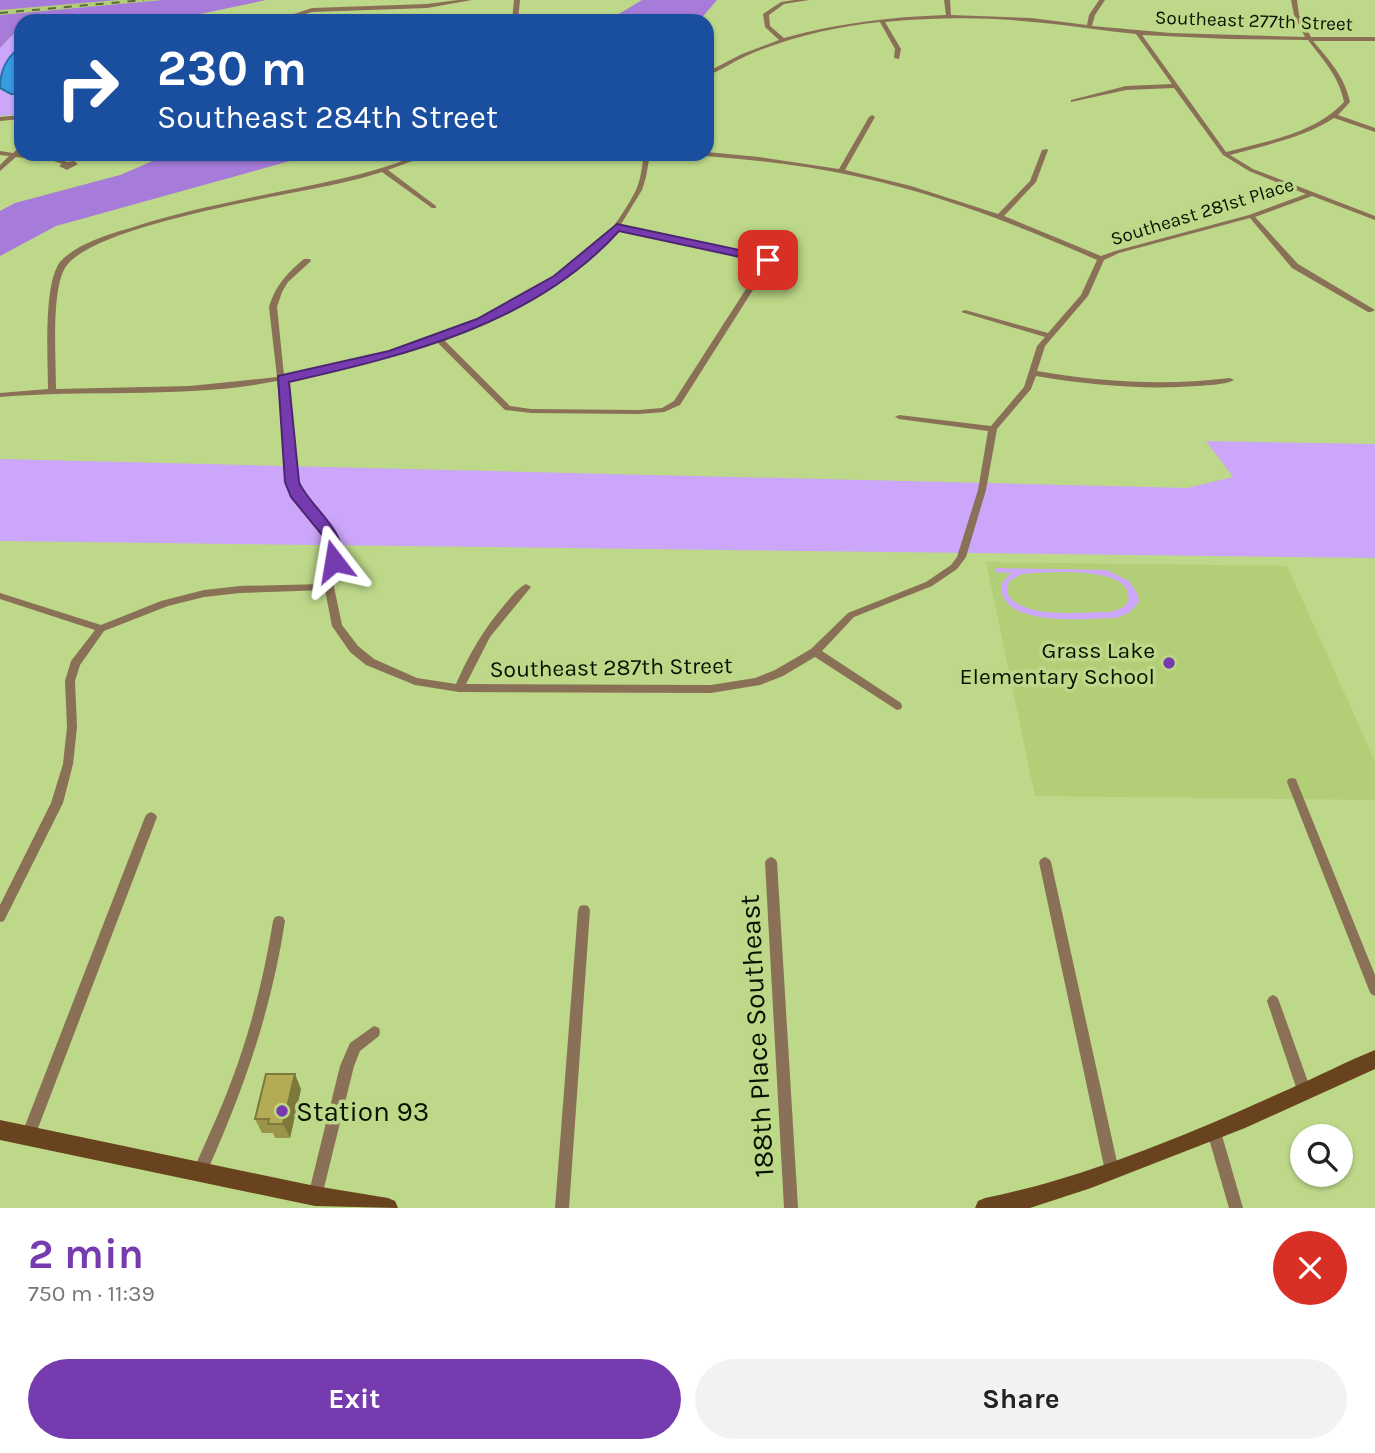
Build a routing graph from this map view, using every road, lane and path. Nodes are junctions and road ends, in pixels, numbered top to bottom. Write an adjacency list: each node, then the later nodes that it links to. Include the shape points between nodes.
1 (469, 0): 6 (street)
2 (806, 0): 13 (street, via 783,3 765,14 768,29)
3 (947, 0): 7 (street)
4 (1102, 0): 9 (street)
5 (1294, 0): 11 (street)
6 (296, 14)
7 (949, 17): 8 (street, Southeast 277th Street); 9 (street, Southeast 277th Street)
8 (882, 21): 13 (street, Southeast 277th Street); 14 (street, via 898,49)
9 (1089, 26): 10 (street, Southeast 277th Street)
10 (1138, 33): 11 (street, Southeast 277th Street); 16 (street)
11 (1308, 39): 12 (street, Southeast 277th Street); 18 (street, via 1346,90 1347,102)
12 (1375, 39)
13 (783, 40): 15 (street, Southeast 277th Street)
14 (897, 58)
15 (714, 70)
16 (1174, 86): 17 (street, via 1108,91); 22 (street)
17 (1073, 101)
18 (1335, 116): 20 (street); 22 (street)
19 (872, 117): 31 (street)
20 (1375, 130)
21 (1045, 150): 34 (street, via 1034,182)
22 (1225, 154): 32 (street, via 1251,170)
23 (14, 155): 29 (street)
24 (714, 155): 31 (street)
25 (60, 161): 28 (street)
26 (407, 161): 30 (street)
27 (645, 161): 37 (street, via 639,191)
28 (65, 163)
29 (0, 169)
30 (383, 169): 33 (street); 47 (street, via 199,210 85,247 63,264 55,284)
31 (841, 171): 34 (street, via 942,194)
32 (1312, 194): 35 (street, Southeast 281st Place); 36 (street)
33 (434, 207)
34 (1001, 215): 38 (street)
35 (1251, 216): 38 (street, Southeast 281st Place); 40 (street, via 1295,266)
36 (1375, 218)
37 (617, 227): 43 (street, via 574,267 538,292); 43 (street, via 768,260 677,404 639,412 508,408)
38 (1101, 259): 42 (street, via 1084,296)
39 (307, 261): 45 (street, via 278,289 273,307)
40 (1371, 310)
41 (965, 312): 42 (street)
42 (1049, 336): 44 (street)
43 (437, 338): 45 (street, via 393,354)
44 (1033, 373): 46 (street, via 1138,385); 50 (street, via 1028,387)
45 (283, 379): 47 (street, via 165,391); 51 (street, via 292,482 333,543)
46 (1230, 380)
47 (52, 391): 48 (street)
48 (0, 396)
49 (899, 416): 50 (street)
50 (993, 429): 55 (street, Southeast 287th Street, via 982,490 954,567 929,583 851,615)
51 (329, 587): 54 (street, via 189,596); 56 (street, Southeast 287th Street, via 337,626 370,662 415,681)
52 (526, 587): 56 (street, via 479,643)
53 (0, 596): 54 (street)
54 (100, 629): 63 (street, via 75,664 70,681 72,727 57,803)
55 (815, 652): 56 (street, Southeast 287th Street, via 770,677 711,689); 57 (street)
56 (459, 688)
57 (897, 705)
58 (1292, 782): 65 (street)
59 (152, 817): 72 (street)
60 (771, 862): 79 (street, 188th Place Southeast)
61 (1045, 862): 74 (street)
62 (584, 910): 78 (street)
63 (0, 917)
64 (279, 920): 73 (street, via 253,1041)
65 (1375, 990)
66 (1273, 1001): 69 (street)
67 (374, 1032): 75 (street, via 355,1047 347,1066)
68 (1375, 1059): 69 (street)
69 (1305, 1094): 71 (street)
70 (0, 1130): 72 (street)
71 (1214, 1132): 74 (street); 81 (street)
72 (28, 1136): 73 (street)
73 (200, 1171): 75 (street)
74 (1112, 1171): 76 (street)
75 (315, 1196): 77 (street)
76 (1011, 1206): 80 (street)
77 (388, 1208)
78 (562, 1208)
79 (791, 1208)
80 (985, 1208)
81 (1236, 1208)

